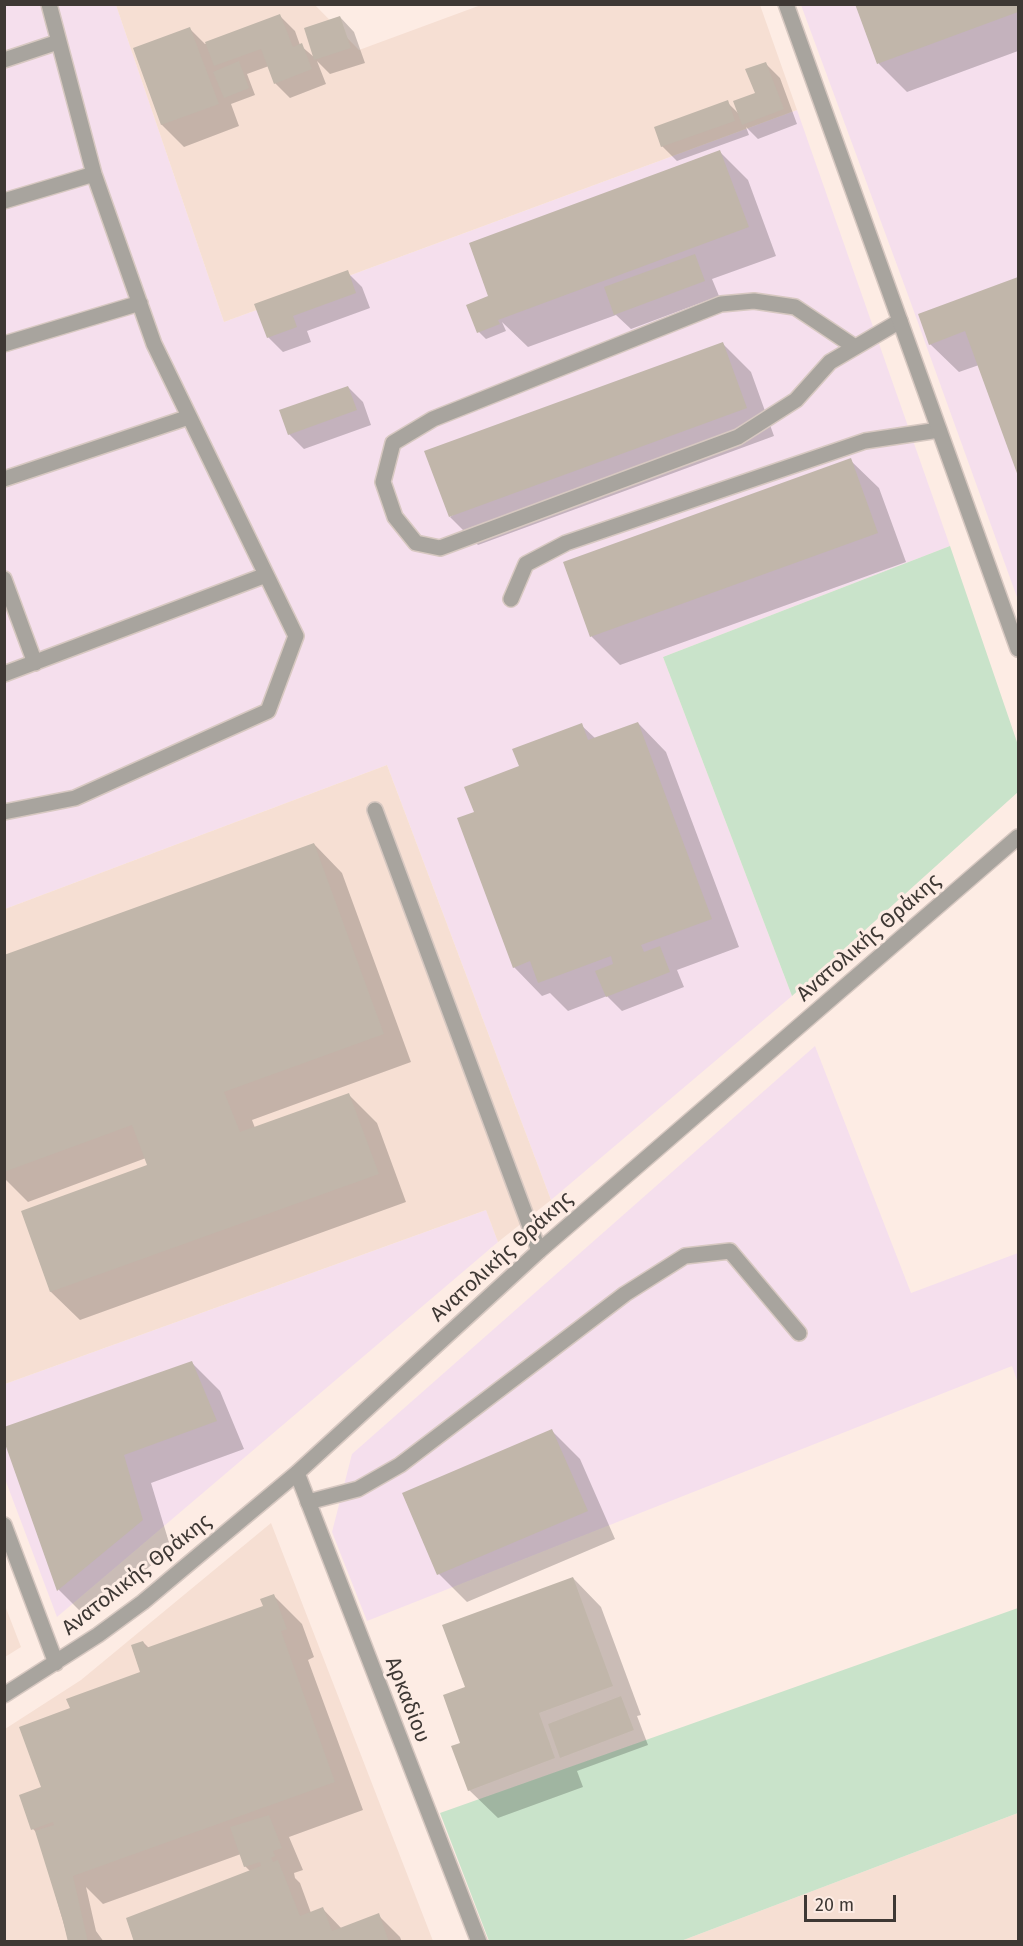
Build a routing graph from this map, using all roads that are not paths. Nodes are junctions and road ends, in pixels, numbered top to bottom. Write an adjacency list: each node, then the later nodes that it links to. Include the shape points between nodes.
1 (49, 4): 3 (street)
2 (786, 4): 8 (street)
3 (58, 42): 4 (street); 5 (street)
4 (4, 60)
5 (94, 174): 6 (street); 7 (street)
6 (4, 201)
7 (140, 303): 9 (street); 11 (street, via 154,344)
8 (900, 321): 10 (street); 12 (street)
9 (4, 344)
10 (855, 347): 10 (street, via 830,362 796,400 738,437 440,548 416,543 394,517 383,482 393,443 433,419 721,304 754,301 795,307)
11 (189, 417): 13 (street); 14 (street)
12 (939, 430): 16 (street, via 865,441 566,543 526,564); 17 (street)
13 (4, 479)
14 (266, 575): 18 (street); 21 (street, via 296,636 268,711 75,798)
15 (4, 579): 18 (street)
16 (511, 599)
17 (1018, 649)
18 (35, 663): 19 (street)
19 (4, 674)
20 (375, 810): 23 (street)
21 (4, 812)
22 (1018, 837): 23 (street, Ανατολικής Θράκης)
23 (538, 1251): 25 (street, Ανατολικής Θράκης)
24 (798, 1333): 26 (street, via 730,1251 685,1256 625,1294 400,1465 358,1489)
25 (297, 1473): 26 (street, Αρκαδίου); 28 (street, Ανατολικής Θράκης, via 143,1602)
26 (308, 1502): 30 (street, Αρκαδίου)
27 (4, 1525): 28 (street)
28 (56, 1663): 29 (street, Ανατολικής Θράκης)
29 (4, 1695)
30 (479, 1941)

